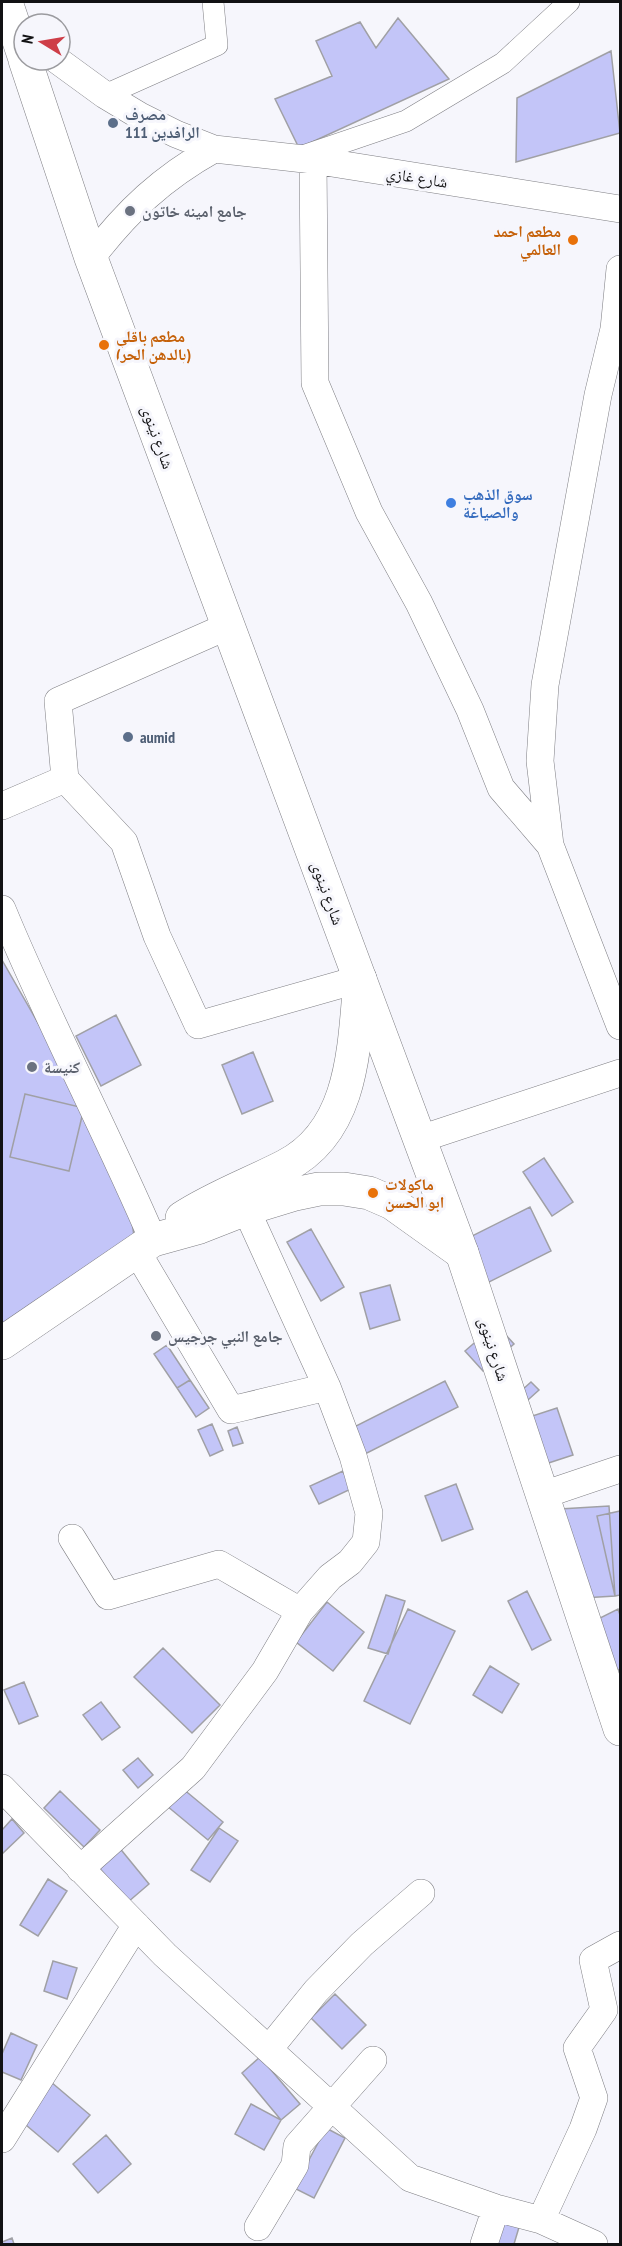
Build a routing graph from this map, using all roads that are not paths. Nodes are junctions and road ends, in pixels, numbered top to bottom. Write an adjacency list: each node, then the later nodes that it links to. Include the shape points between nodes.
1 (213, 2): 5 (street, via 217,45)
2 (569, 2): 7 (street, via 503,63 406,121)
3 (72, 71): 5 (street, شارع غازي)
4 (30, 72): 9 (main road, شارع نينوى)
5 (105, 95): 6 (street, شارع غازي, via 176,134)
6 (214, 148): 7 (street, شارع غازي); 9 (street, via 136,204)
7 (305, 159): 8 (street, شارع غازي); 15 (street, via 315,383 369,512 419,603 470,710 501,788)
8 (621, 209)
9 (91, 258): 12 (main road, شارع نينوى)
10 (621, 269): 11 (street)
11 (617, 339): 15 (street, via 591,428 545,685 540,761)
12 (228, 626): 13 (street, via 58,701); 17 (main road, شارع نينوى)
13 (65, 779): 14 (street); 17 (street, via 124,842 157,936 198,1025)
14 (2, 806)
15 (550, 845): 18 (street)
16 (2, 909): 22 (street, via 41,1003 125,1174)
17 (360, 979): 20 (main road, شارع نينوى); 22 (main road, via 347,1080 332,1122 320,1140 294,1161 215,1198)
18 (621, 1026)
19 (621, 1073): 20 (street)
20 (420, 1139): 23 (main road, شارع نينوى)
21 (246, 1209): 22 (main road); 23 (main road, via 319,1189 369,1193 406,1212); 25 (street)
22 (145, 1245): 24 (main road); 25 (street, via 231,1410)
23 (462, 1253): 27 (main road, شارع نينوى)
24 (2, 1343)
25 (327, 1387): 29 (street, via 369,1513 366,1542)
26 (621, 1469): 27 (street)
27 (543, 1496): 30 (main road, شارع نينوى)
28 (72, 1538): 29 (street, via 108,1596 219,1564)
29 (300, 1611): 32 (street, via 265,1671 193,1768)
30 (621, 1729)
31 (2, 1788): 32 (street)
32 (80, 1869): 34 (street)
33 (421, 1893): 36 (street, via 323,1983)
34 (136, 1926): 36 (street); 39 (street)
35 (621, 1945): 41 (street, via 593,1960 604,2010 577,2048 594,2098)
36 (269, 2049): 38 (street)
37 (372, 2060): 38 (street)
38 (332, 2106): 40 (street, via 411,2178); 42 (street, via 297,2145 295,2165)
39 (2, 2139)
40 (496, 2208): 41 (street); 43 (street)
41 (541, 2220): 44 (street)
42 (258, 2227)
43 (484, 2244)
44 (594, 2244)

